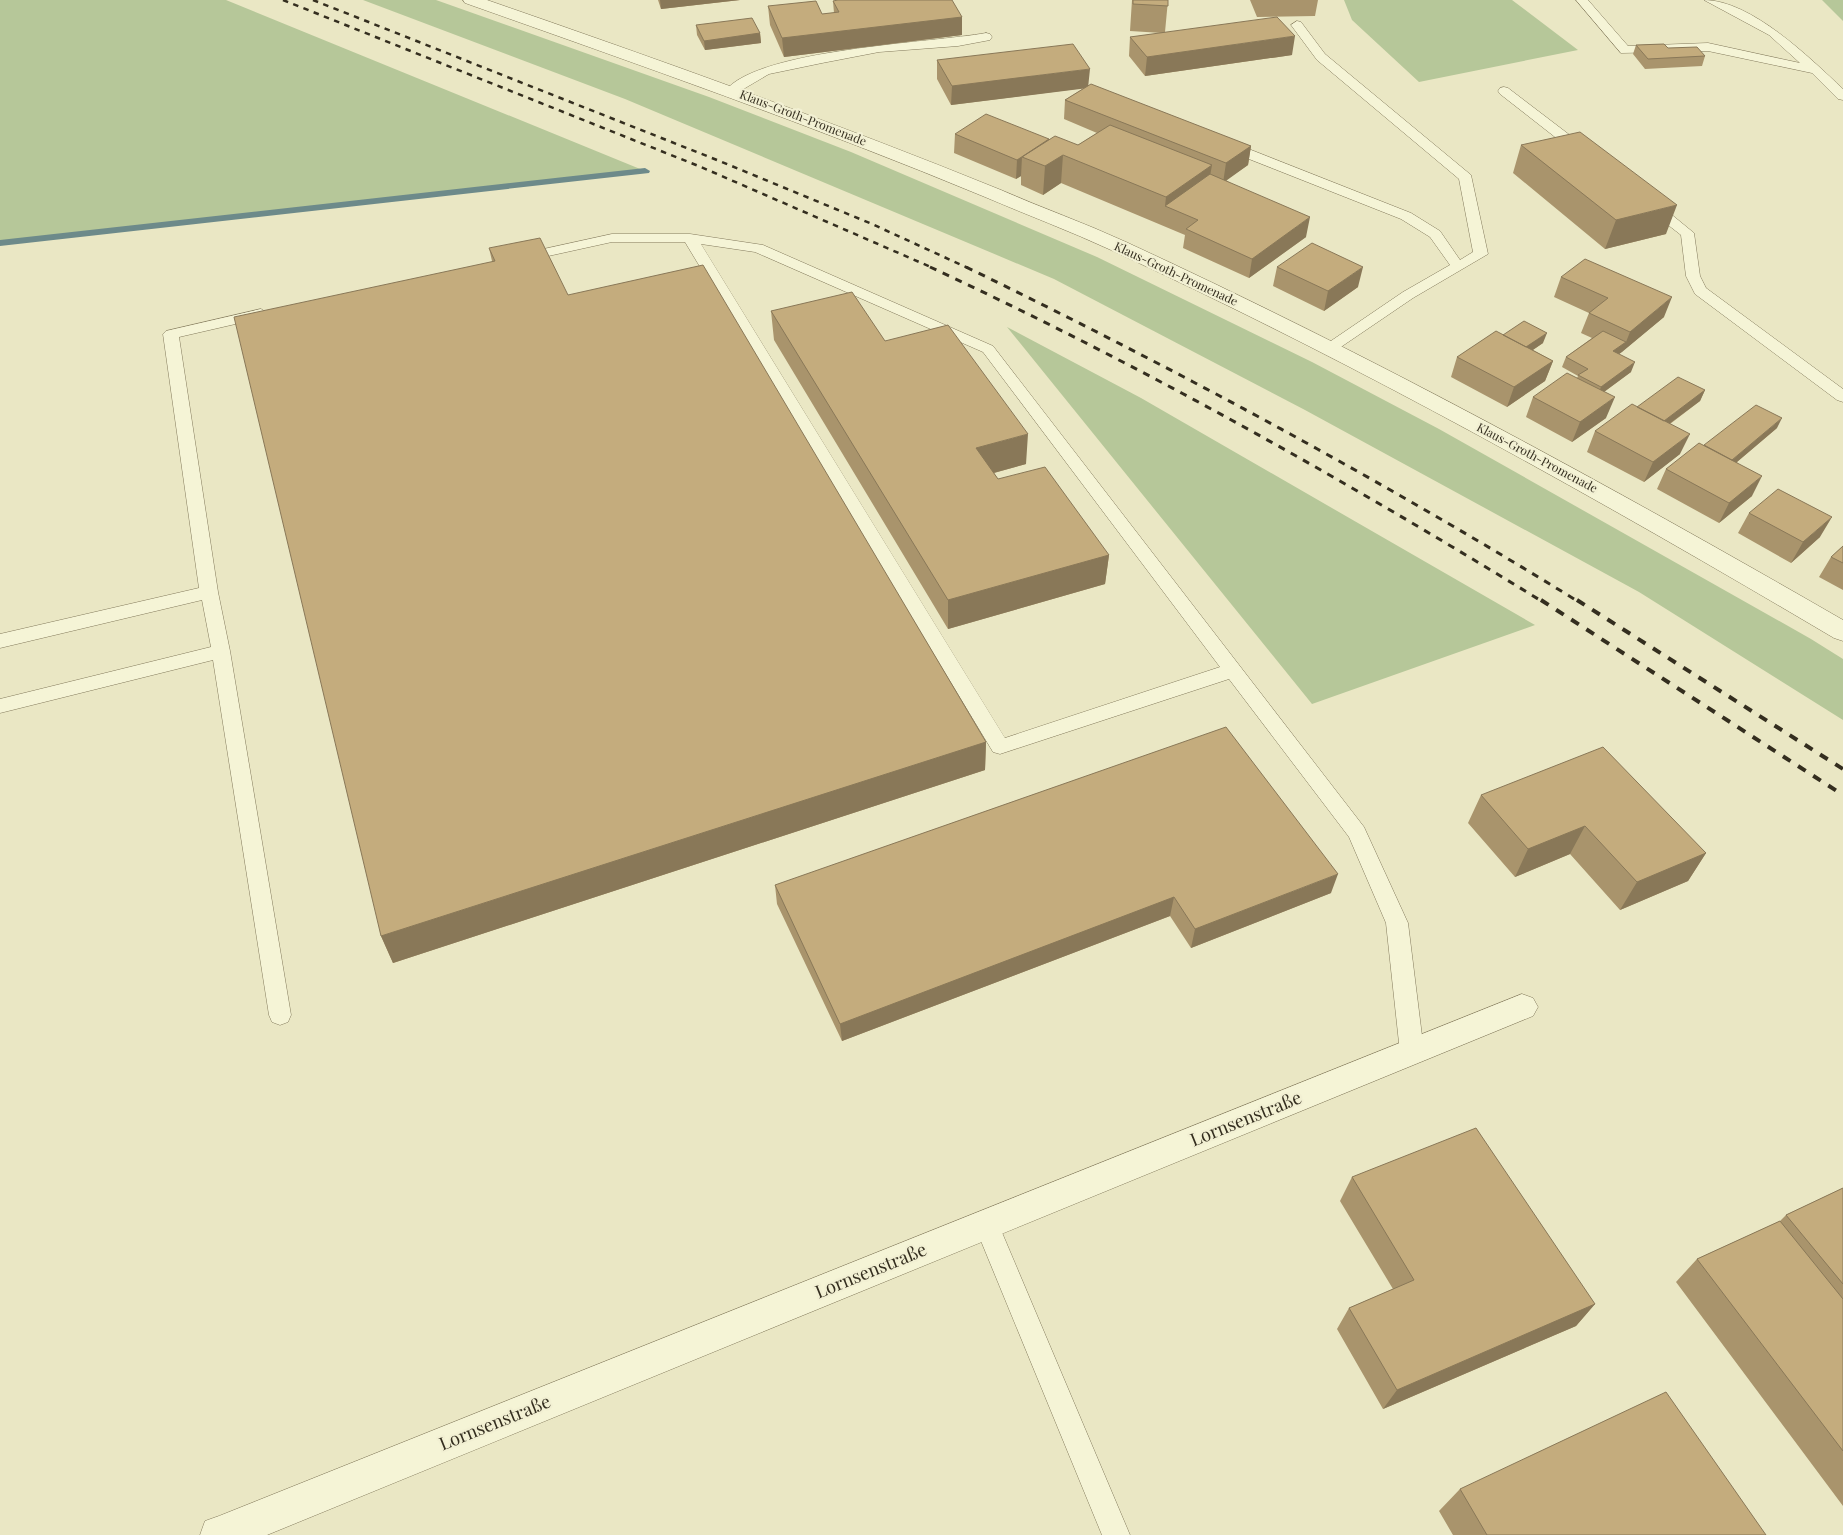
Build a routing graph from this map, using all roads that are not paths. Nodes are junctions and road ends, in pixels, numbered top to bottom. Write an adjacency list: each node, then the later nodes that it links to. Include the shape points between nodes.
1 (471, 0): 7 (street, Klaus-Groth-Promenade)
2 (1582, 0): 6 (lane, via 1625,50 1708,47)
3 (1710, 0): 6 (lane, via 1773,32)
4 (1297, 25): 15 (lane, via 1321,57 1466,178 1481,254)
5 (986, 37): 7 (lane, via 879,48 812,60 765,71)
6 (1816, 70): 9 (lane)
7 (731, 90): 17 (street, Klaus-Groth-Promenade, via 865,141 1116,245)
8 (1504, 91): 11 (lane)
9 (1843, 96)
10 (1208, 139): 15 (lane, via 1406,216 1435,234)
11 (1598, 164)
12 (1637, 194): 18 (lane, via 1686,233 1690,240 1691,275 1700,291)
13 (690, 238): 14 (lane, via 612,238); 23 (lane, via 758,248 988,349); 23 (lane, via 1000,747)
14 (506, 261)
15 (1457, 266): 17 (lane)
16 (276, 311): 19 (lane, via 170,334)
17 (1330, 348): 20 (street, Klaus-Groth-Promenade, via 1660,524)
18 (1843, 397)
19 (209, 592): 21 (lane); 22 (lane)
20 (1843, 632)
21 (0, 641)
22 (221, 651): 24 (lane); 26 (lane)
23 (1233, 670): 27 (lane, via 1357,833 1397,923)
24 (0, 706)
25 (1522, 1007): 27 (street, Lornsenstraße)
26 (280, 1016)
27 (1412, 1052): 28 (street, Lornsenstraße)
28 (986, 1224): 29 (street, Lornsenstraße); 30 (lane)
29 (219, 1535)
30 (1116, 1535)

